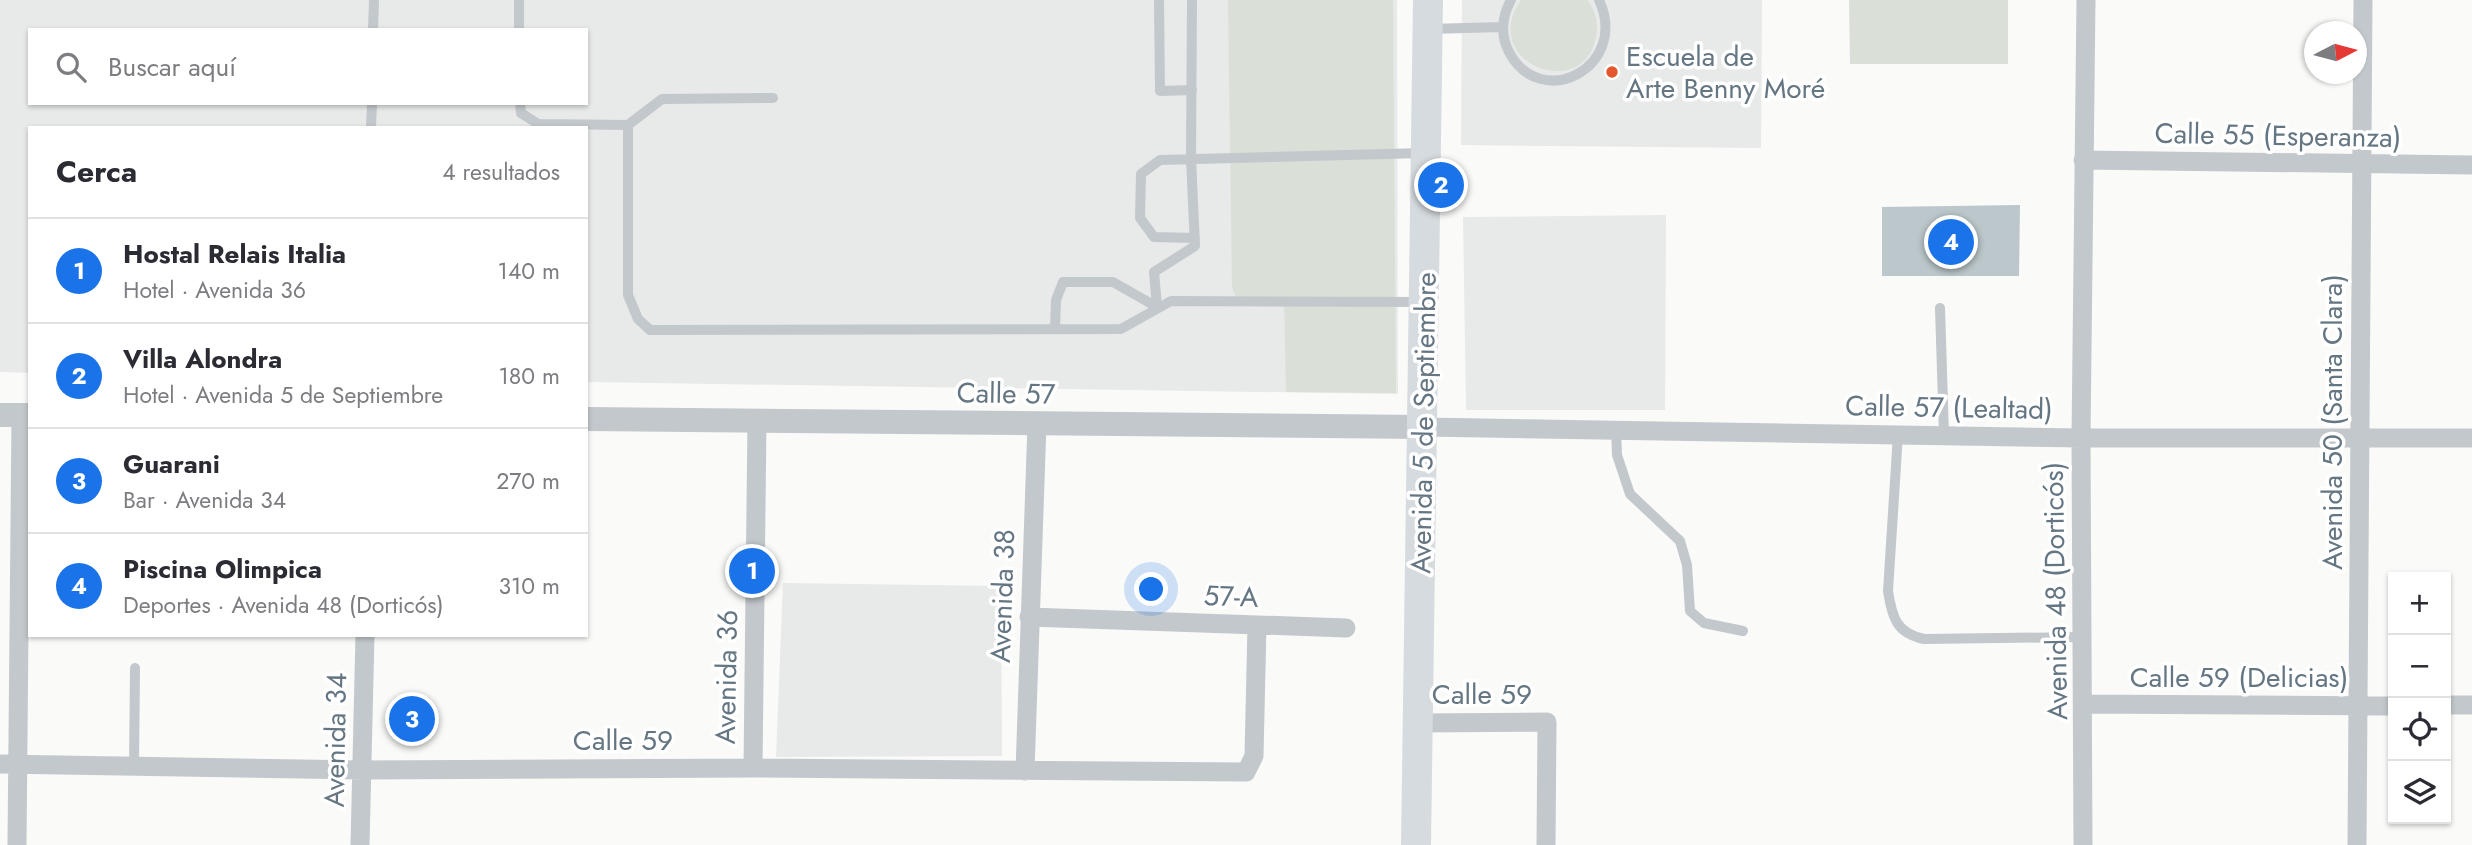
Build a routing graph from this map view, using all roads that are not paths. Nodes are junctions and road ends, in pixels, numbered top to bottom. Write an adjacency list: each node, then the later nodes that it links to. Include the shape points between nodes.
1 (374, 0): 11 (lane)
2 (519, 0): 12 (lane)
3 (1159, 0): 13 (lane, via 1160,91)
4 (1192, 0): 13 (lane)
5 (1511, 0): 10 (lane)
6 (1599, 0): 10 (lane, via 1607,31 1603,49 1593,64 1561,80 1527,72 1513,60)
7 (2086, 0): 21 (street, Avenida 48 (Dorticós))
8 (2363, 0): 22 (street, Avenida 50 (Santa Clara))
9 (1428, 14): 10 (lane); 19 (main road, Avenida 5 de Septiembre)
10 (1502, 27)
11 (373, 28)
12 (519, 28)
13 (1192, 90): 20 (lane)
14 (773, 98): 17 (lane, via 662,99)
15 (372, 105): 18 (lane)
16 (520, 105): 17 (lane, via 521,113 538,124)
17 (628, 125): 28 (lane, via 628,295 638,319 650,330)
18 (371, 126)
19 (1427, 153): 20 (lane); 25 (main road, Avenida 5 de Septiembre)
20 (1191, 158): 24 (lane); 24 (lane, via 1160,160 1141,174 1140,218 1154,237)
21 (2083, 160): 22 (street, Calle 55 (Esperanza)); 37 (street, Avenida 48 (Dorticós))
22 (2362, 164): 23 (street, Calle 55 (Esperanza)); 39 (street, Avenida 50 (Santa Clara))
23 (2472, 165)
24 (1195, 238): 26 (lane, via 1195,246 1154,272)
25 (1426, 302): 26 (lane, via 1171,301); 33 (main road, Avenida 5 de Septiembre)
26 (1157, 307): 28 (lane, via 1122,329); 28 (lane, via 1113,282 1063,282 1056,300)
27 (1940, 308): 36 (lane)
28 (1055, 330)
29 (17, 415): 53 (street)
30 (588, 419): 31 (street, Calle 57)
31 (757, 420): 32 (street, Calle 57); 55 (street, Avenida 36)
32 (1037, 424): 33 (street, Calle 57); 40 (street, Avenida 38)
33 (1424, 427): 34 (street, Calle 57 (Lealtad)); 52 (main road, Avenida 5 de Septiembre)
34 (1616, 429): 35 (street, Calle 57 (Lealtad)); 43 (lane, via 1617,455 1630,494 1680,541 1688,565 1690,611 1704,623)
35 (1898, 433): 36 (street, Calle 57 (Lealtad)); 45 (lane, via 1888,591 1898,628 1924,639)
36 (1944, 435): 37 (street, Calle 57 (Lealtad))
37 (2081, 438): 39 (street, Calle 57 (Lealtad)); 45 (street, Avenida 48 (Dorticós))
38 (2472, 439): 39 (street, Calle 57 (Lealtad))
39 (2360, 440): 50 (street, Avenida 50 (Santa Clara))
40 (1029, 617): 41 (street, 57-A); 57 (street, Avenida 38)
41 (1257, 625): 42 (street, 57-A); 57 (street, Calle 59, via 1254,757 1246,772)
42 (1346, 628)
43 (1743, 631)
44 (365, 637): 56 (street, Avenida 34)
45 (2084, 637): 47 (street, Avenida 48 (Dorticós))
46 (135, 668): 54 (lane)
47 (2085, 704): 50 (street, Calle 59 (Delicias)); 62 (street, Avenida 48 (Dorticós))
48 (2451, 705): 49 (street)
49 (2472, 705)
50 (2358, 706): 51 (street, Calle 59 (Delicias)); 63 (street, Avenida 50 (Santa Clara))
51 (2388, 706)
52 (1417, 723): 60 (main road, Avenida 5 de Septiembre); 61 (street, Calle 59, via 1547,722)
53 (9, 764): 54 (street, Calle 59); 58 (street)
54 (134, 766): 56 (street, Calle 59)
55 (753, 768): 56 (street, Calle 59); 57 (street, Calle 59)
56 (363, 770): 59 (street, Avenida 34)
57 (1025, 771)
58 (18, 845)
59 (360, 845)
60 (1416, 845)
61 (1546, 845)
62 (2083, 845)
63 (2357, 845)

